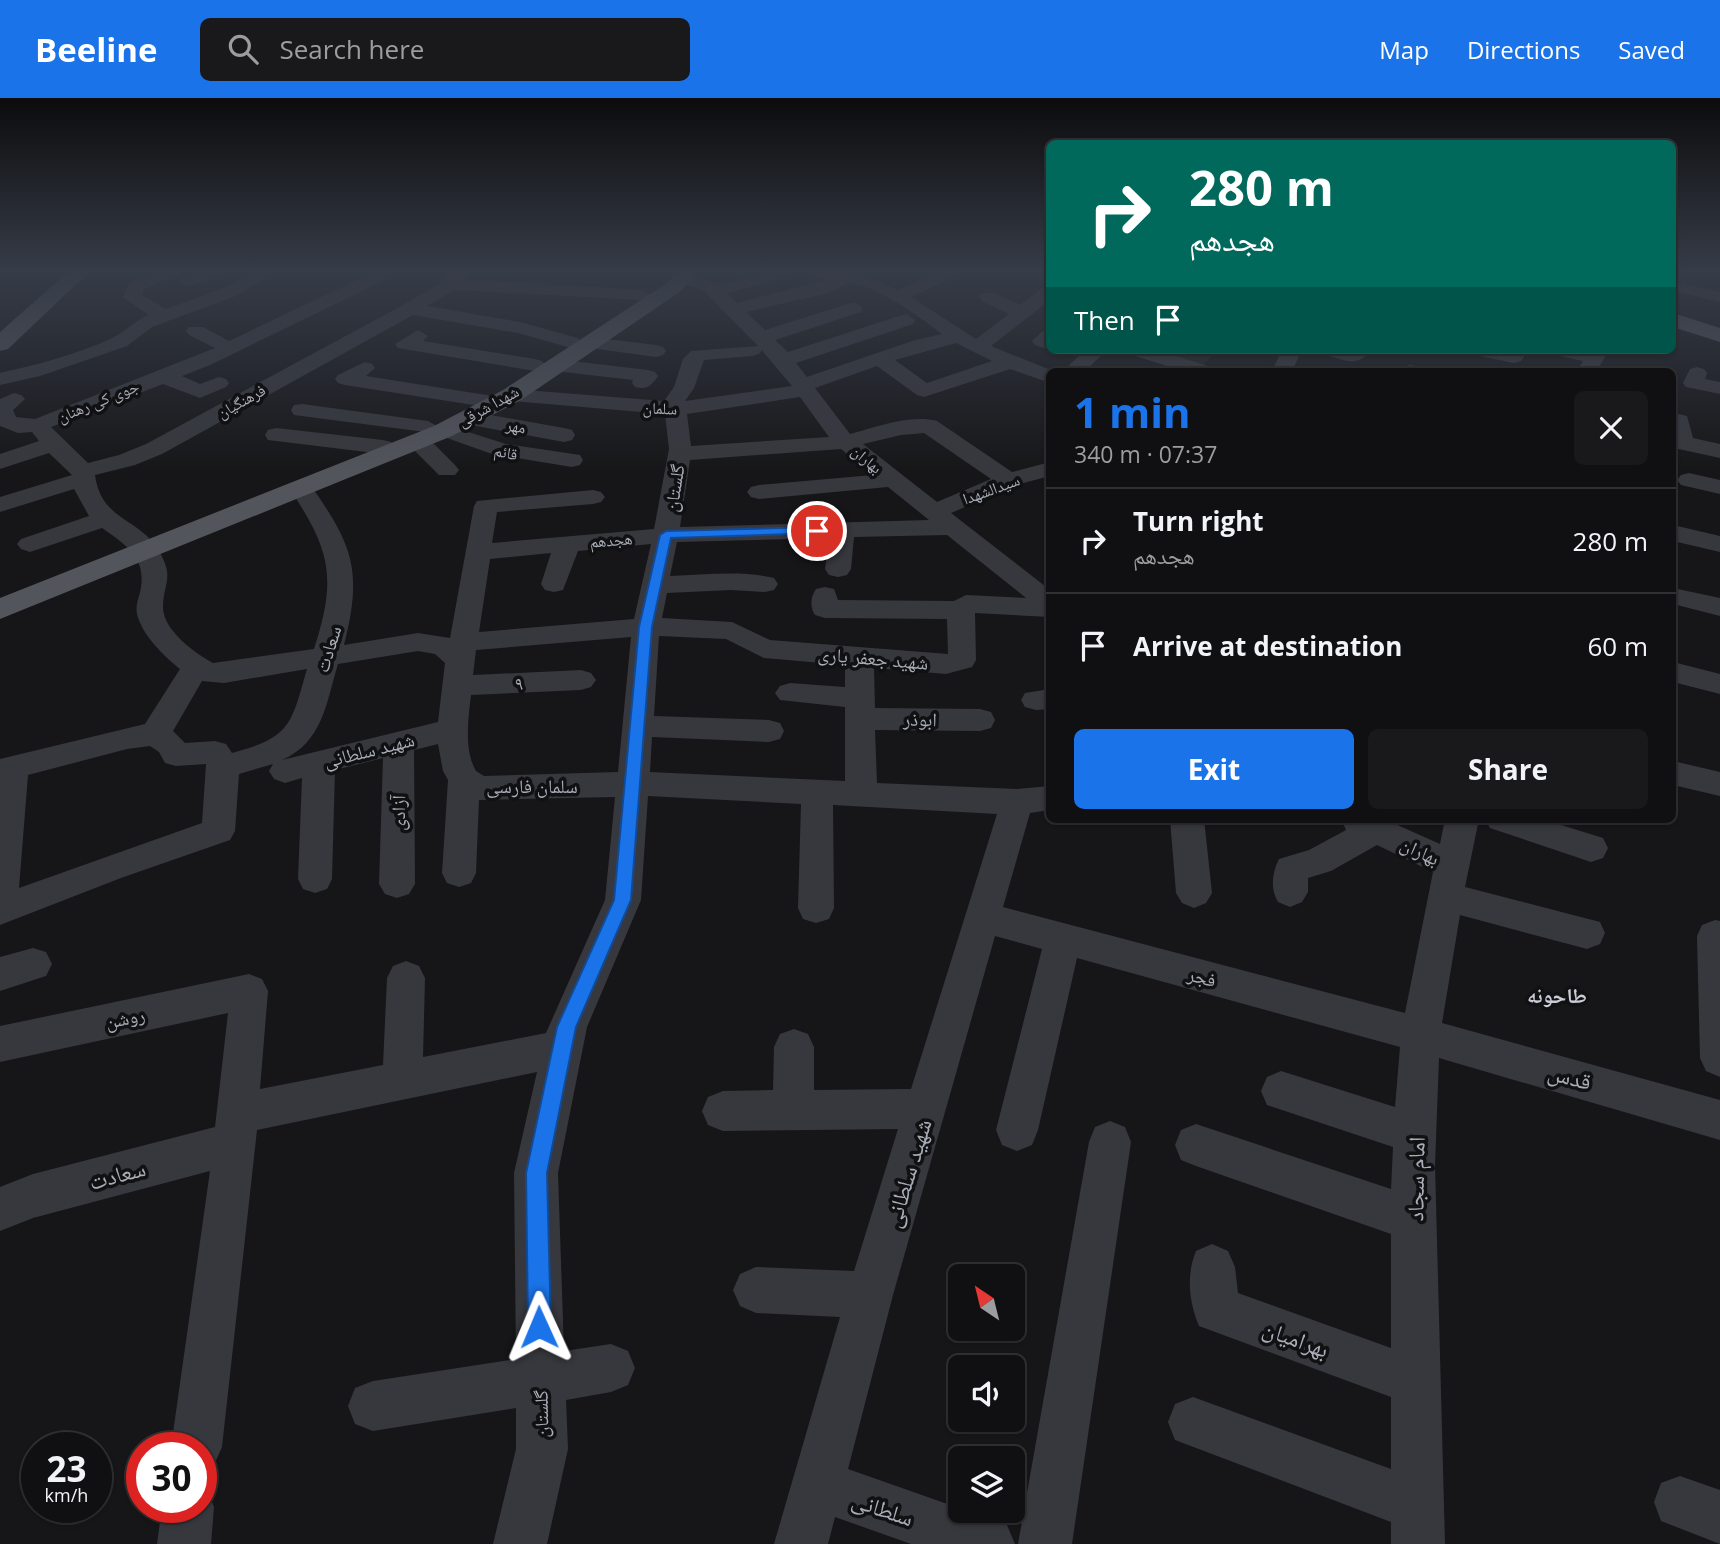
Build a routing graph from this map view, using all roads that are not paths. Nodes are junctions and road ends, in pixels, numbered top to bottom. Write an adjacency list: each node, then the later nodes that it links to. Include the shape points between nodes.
1 (123, 339): 35 (street)
2 (213, 339): 17 (street)
3 (226, 339): 17 (street, جوی کی رهنان)
4 (251, 339): 33 (street, جوی کی رهنان)
5 (354, 339): 61 (street, فرهنگیان, via 154,449)
6 (412, 339): 27 (street, via 405,344 452,346)
7 (570, 339): 16 (street)
8 (585, 339): 16 (main road, شهدا شرقی)
9 (585, 339): 16 (main road, شهدا شرقی)
10 (758, 339): 19 (street, بهاران)
11 (786, 339): 19 (street)
12 (812, 339): 19 (street)
13 (928, 339): 24 (street, سلمان)
14 (971, 339): 18 (street)
15 (988, 339): 18 (street)
16 (581, 342): 20 (street); 27 (main road, شهدا شرقی)
17 (220, 343): 43 (street, جوی کی رهنان, via 55,410 30,413)
18 (978, 347): 26 (street)
19 (766, 349): 39 (street, بهاران); 47 (street, گلستان, via 698,355 674,400)
20 (656, 351)
21 (1142, 354): 28 (street)
22 (1494, 354): 25 (street)
23 (1579, 354): 29 (street, via 1595,357)
24 (879, 358): 26 (street, via 921,391); 39 (street, سلمان)
25 (1514, 359)
26 (1010, 362): 34 (street)
27 (545, 365): 38 (street, via 616,367 648,376); 42 (main road, شهدا شرقی); 45 (main road, شهدا شرقی)
28 (1157, 365): 31 (street)
29 (1590, 366)
30 (365, 368): 41 (street, مهر, via 345,379)
31 (1180, 368)
32 (1709, 369): 40 (street, via 1693,383)
33 (163, 376): 37 (street, via 200,392); 44 (street, جوی کی رهنان)
34 (1046, 376)
35 (0, 379)
36 (430, 379): 41 (street)
37 (219, 383)
38 (642, 383)
39 (805, 388): 47 (street, سلمان); 53 (street, بهاران)
40 (1720, 388)
41 (411, 391): 45 (street, مهر)
42 (512, 394): 45 (main road, شهدا شرقی); 47 (street, سلمان)
43 (7, 395): 50 (street, جوی کی رهنان, via 2,408 7,421)
44 (98, 401): 48 (street); 50 (street, جوی کی رهنان)
45 (474, 409): 51 (main road, شهدا شرقی); 52 (street, مهر)
46 (302, 410): 51 (street, قائم)
47 (676, 410): 56 (street, گلستان)
48 (127, 415)
49 (1679, 421): 55 (street, via 1682,443)
50 (46, 434): 59 (street); 61 (street, جوی کی رهنان)
51 (430, 434): 54 (main road, شهدا شرقی); 58 (street, قائم, via 517,455); 60 (street); 67 (main road, شهدا شرقی)
52 (564, 435)
53 (846, 442): 56 (street); 63 (street, بهاران); 64 (street, via 900,428 929,426)
54 (383, 447): 57 (street, via 282,436); 79 (main road, شهدا شرقی)
55 (1720, 451)
56 (679, 454): 75 (street, گلستان)
57 (264, 458)
58 (572, 460)
59 (0, 462)
60 (447, 470)
61 (83, 475): 70 (street, فرهنگیان); 71 (street, جوی کی رهنان, via 92,507)
62 (1044, 477): 64 (street, سیدالشهدا)
63 (892, 480): 68 (street); 72 (street, بهاران)
64 (1008, 480): 72 (street, سیدالشهدا)
65 (1689, 480): 66 (street)
66 (1720, 487)
67 (301, 488): 79 (main road, شهدا شرقی); 94 (street, سعادت, via 324,519 340,554 342,601)
68 (759, 492)
69 (593, 497): 80 (street, سلمان فارسی, via 489,505)
70 (0, 505)
71 (107, 518): 76 (street); 79 (street, جوی کی رهنان)
72 (943, 520): 73 (street, هجدهم); 88 (street, بهاران)
73 (842, 530): 75 (street, هجدهم); 81 (street)
74 (1676, 534): 78 (street)
75 (666, 535): 77 (street, هجدهم); 84 (street, گلستان)
76 (30, 544)
77 (567, 544): 80 (street, هجدهم); 82 (street)
78 (1720, 544)
79 (143, 546): 87 (main road, شهدا شرقی); 91 (main road, شهدا شرقی); 97 (street, via 154,571 150,615 167,640)
80 (479, 552): 96 (street, سلمان فارسی)
81 (838, 569)
82 (554, 584)
83 (765, 584): 84 (street)
84 (656, 585): 93 (street, گلستان)
85 (825, 595): 92 (street, via 825,609)
86 (1676, 598): 90 (street)
87 (0, 601)
88 (1046, 603)
89 (1046, 606): 92 (street, via 965,604)
90 (1720, 607)
91 (0, 609)
92 (961, 610): 95 (street, شهید جعفر یاری, via 962,660 946,664)
93 (646, 627): 95 (street, شهید جعفر یاری, via 732,631 764,649); 96 (street, شهید جعفر یاری); 104 (street, گلستان)
94 (326, 657): 96 (street, via 418,642 444,646); 97 (street, via 211,673); 110 (street, سعادت, via 303,729 272,753)
95 (859, 657): 102 (street)
96 (460, 663): 99 (street, ۹); 105 (street, سلمان فارسی)
97 (196, 667): 107 (street)
98 (1676, 673): 100 (street)
99 (581, 680)
100 (1720, 684)
101 (790, 693): 102 (street, ابوذر)
102 (860, 708): 103 (street, ابوذر); 118 (street)
103 (980, 720)
104 (638, 726): 106 (street); 116 (street, گلستان)
105 (453, 729): 108 (street, شهید سلطانی); 114 (street, سلمان فارسی)
106 (769, 731)
107 (155, 734): 110 (street, via 171,745 176,755 215,752); 111 (street)
108 (399, 743): 109 (street, شهید سلطانی); 128 (street, آزادی)
109 (318, 763): 112 (street, شهید سلطانی); 126 (street)
110 (224, 767): 133 (street, via 218,831)
111 (6, 769): 131 (street)
112 (285, 771)
113 (1676, 774): 115 (street)
114 (464, 779): 116 (street, سلمان فارسی, via 480,788); 125 (street)
115 (1720, 784)
116 (632, 785): 117 (street, سلمان فارسی); 142 (street, گلستان, via 623,900 567,1027)
117 (817, 793): 118 (street, سلمان فارسی); 132 (street)
118 (862, 795): 119 (street, سلمان فارسی)
119 (1033, 801): 134 (street, شهید سلطانی)
120 (1186, 823): 130 (street)
121 (1364, 823): 127 (street, بهاران); 129 (street, via 1319,861 1291,869)
122 (1461, 823): 127 (street, امام سجاد)
123 (1514, 823): 124 (street)
124 (1591, 848)
125 (460, 873)
126 (315, 879)
127 (1448, 881): 135 (street, بهاران); 139 (street, امام سجاد)
128 (397, 884)
129 (1290, 892)
130 (1194, 893)
131 (0, 901)
132 (816, 908)
133 (0, 910)
134 (984, 917): 137 (street, فجر); 146 (street, شهید سلطانی)
135 (1587, 933)
136 (1720, 937): 143 (street, via 1715,936)
137 (1062, 939): 139 (street, فجر); 151 (street)
138 (406, 978): 144 (street)
139 (1420, 1036): 149 (street, قدس); 152 (street, امام سجاد)
140 (0, 1044): 150 (street, روشن, via 249,992)
141 (793, 1047): 147 (street)
142 (563, 1048): 144 (street, سعادت); 161 (street, گلستان, via 536,1173)
143 (1720, 1058)
144 (402, 1081): 150 (street, سعادت)
145 (1281, 1091): 152 (street)
146 (926, 1109): 147 (street); 159 (street, شهید سلطانی)
147 (793, 1110): 148 (street)
148 (723, 1111)
149 (1720, 1120)
150 (236, 1128): 155 (street, سعادت); 165 (street)
151 (1017, 1130)
152 (1416, 1134): 156 (street, امام سجاد)
153 (1110, 1142): 173 (street)
154 (1196, 1145): 156 (street)
155 (0, 1209)
156 (1414, 1219): 162 (street, امام سجاد)
157 (1212, 1267): 162 (street, بهرامیان, via 1216,1309)
158 (756, 1287): 159 (street)
159 (870, 1295): 166 (street, شهید سلطانی)
160 (611, 1368): 161 (street)
161 (540, 1378): 163 (street); 170 (street, گلستان, via 542,1450)
162 (1416, 1381): 168 (street, امام سجاد)
163 (373, 1406)
164 (1193, 1422): 168 (street)
165 (198, 1432)
166 (817, 1485): 171 (street, شهید سلطانی); 172 (street, سلطانی)
167 (186, 1523): 169 (street)
168 (1417, 1525)
169 (184, 1544)
170 (520, 1544)
171 (801, 1544)
172 (988, 1544)
173 (1045, 1544)

